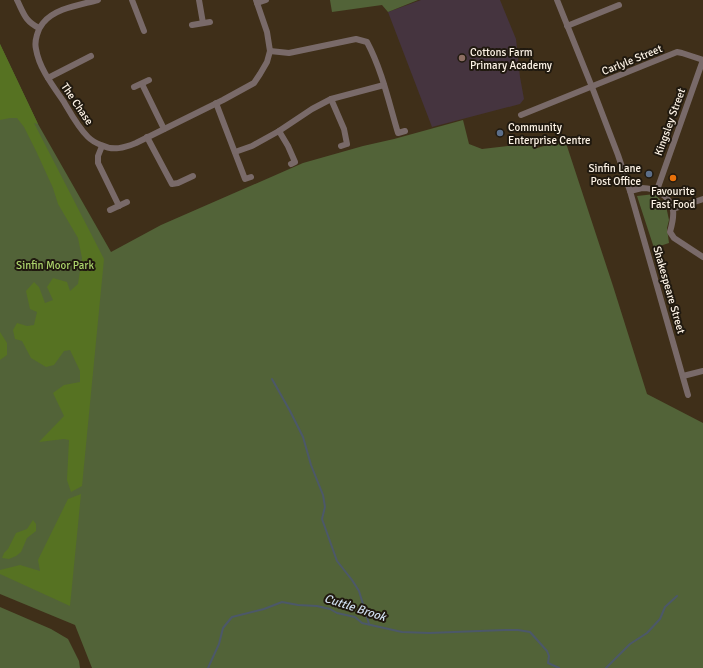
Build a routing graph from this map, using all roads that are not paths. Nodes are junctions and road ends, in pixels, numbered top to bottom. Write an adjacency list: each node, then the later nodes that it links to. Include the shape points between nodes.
1 (17, 0): 13 (street, via 27,20)
2 (98, 0): 13 (street, via 60,11 50,16)
3 (132, 0): 14 (street, via 137,24)
4 (199, 0): 10 (street)
5 (266, 0): 7 (street)
6 (557, 0): 12 (street, Shakespeare Street)
7 (256, 1): 15 (street, via 267,32)
8 (619, 6): 12 (street)
9 (210, 22): 10 (street)
10 (203, 23): 11 (street)
11 (192, 25)
12 (567, 26): 23 (street, Shakespeare Street)
13 (39, 28): 18 (street, The Chase, via 35,47)
14 (144, 31)
15 (270, 52): 21 (street, via 289,53 356,39 367,42); 25 (street, The Chase, via 254,83)
16 (91, 56): 18 (street)
17 (703, 60): 23 (street, Carlyle Street, via 677,52); 37 (street, Kingsley Street)
18 (48, 78): 31 (street, The Chase, via 78,126 89,138)
19 (149, 80): 20 (street)
20 (142, 84): 22 (street); 27 (street)
21 (384, 85): 24 (street); 29 (street, via 398,133)
22 (134, 87)
23 (592, 87): 26 (street, Carlyle Street); 38 (street, Shakespeare Street)
24 (331, 99): 28 (street); 32 (street, via 346,137 347,144)
25 (216, 103): 27 (street, The Chase); 33 (street)
26 (521, 115)
27 (164, 129): 30 (street, The Chase)
28 (278, 131): 33 (street, via 252,146); 34 (street, via 295,162)
29 (405, 131)
30 (148, 137): 31 (street, The Chase, via 124,148); 35 (street, via 172,184)
31 (102, 146): 41 (street, via 98,163)
32 (342, 146)
33 (235, 152): 36 (street, via 245,179)
34 (291, 164)
35 (193, 176)
36 (251, 176)
37 (657, 190): 38 (street, via 642,188); 42 (street, via 668,199)
38 (630, 191): 46 (street, Shakespeare Street)
39 (703, 199): 42 (street)
40 (127, 202): 41 (street)
41 (119, 206): 43 (street)
42 (673, 209): 44 (street, Shakespeare Street, via 670,232 674,238)
43 (110, 210)
44 (703, 257)
45 (703, 371): 46 (street)
46 (683, 376): 47 (street, Shakespeare Street)
47 (688, 395)

